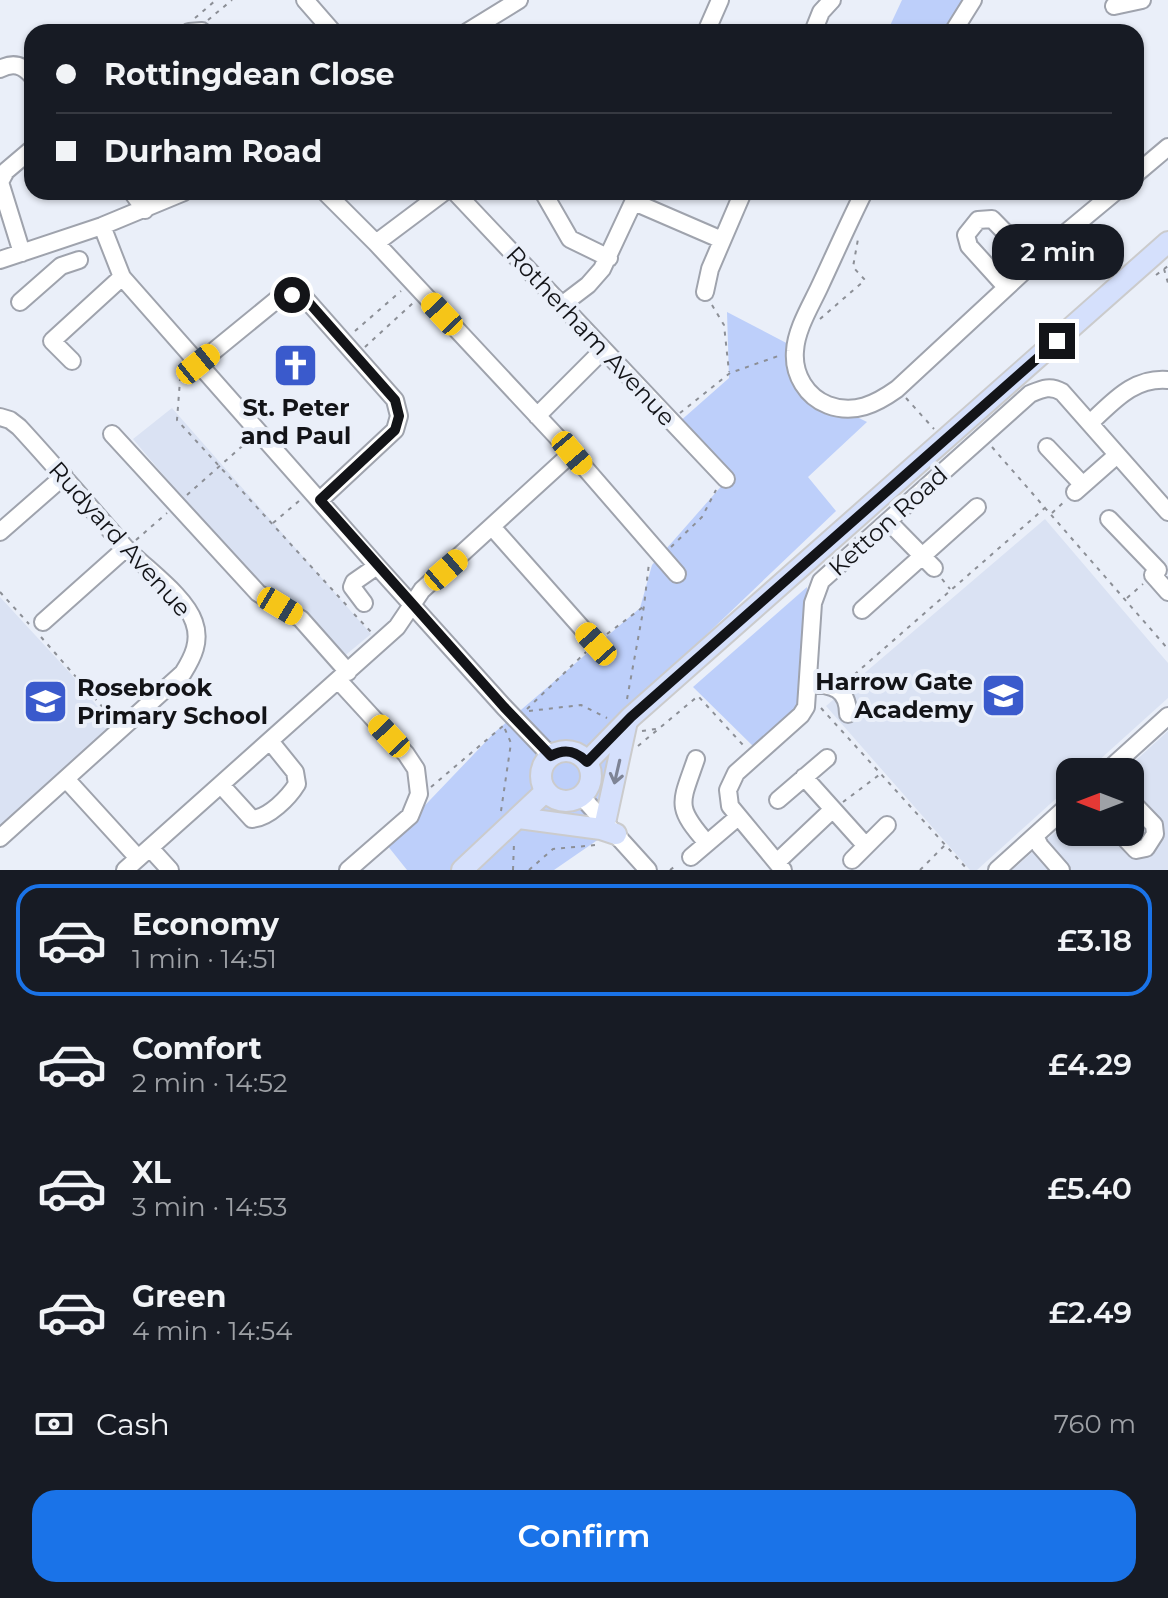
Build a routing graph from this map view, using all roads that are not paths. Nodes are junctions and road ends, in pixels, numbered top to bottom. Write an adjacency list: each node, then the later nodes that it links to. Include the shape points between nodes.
1 (305, 0): 6 (street)
2 (519, 0): 7 (street)
3 (720, 0): 8 (street)
4 (832, 0): 9 (street)
5 (973, 0): 10 (street)
6 (326, 24)
7 (480, 24)
8 (710, 24)
9 (816, 24)
10 (958, 24)
11 (0, 69): 12 (street, via 14,65)
12 (24, 69)
13 (1168, 147): 15 (street)
14 (24, 156): 33 (street, via 0,182)
15 (1144, 167)
16 (138, 200): 27 (street)
17 (167, 200): 27 (street)
18 (333, 200): 32 (street)
19 (433, 200): 32 (street)
20 (463, 200): 41 (street, Rotherham Avenue)
21 (548, 200): 34 (street, via 570,239)
22 (635, 200): 34 (street)
23 (642, 200): 29 (street)
24 (740, 200): 29 (street)
25 (860, 200): 38 (street, via 794,351 803,386 815,400 858,409 879,402)
26 (1101, 200): 36 (street)
27 (145, 210): 28 (street)
28 (102, 226): 30 (street); 37 (street)
29 (722, 240): 39 (street)
30 (59, 241): 33 (street); 40 (street, via 72,262)
31 (1168, 242): 78 (main road)
32 (376, 243): 46 (street)
33 (22, 253): 35 (street)
34 (609, 258): 41 (street, via 588,285)
35 (0, 260)
36 (1034, 262): 38 (street); 38 (street, via 992,219 978,220 966,235 969,246)
37 (122, 277): 43 (street, via 52,341); 44 (street)
38 (1006, 287)
39 (705, 292)
40 (20, 302)
41 (563, 304): 42 (street, Rotherham Avenue)
42 (602, 351): 46 (street); 54 (street, Rotherham Avenue)
43 (72, 361)
44 (198, 364): 55 (street); 55 (street, via 280,297 292,295 304,297 357,355 395,400 399,416 395,430)
45 (1168, 380): 48 (street, via 1130,386)
46 (537, 416): 51 (street)
47 (0, 417): 53 (street, Rudyard Avenue, via 19,427)
48 (1090, 423): 52 (street, Ketton Road); 59 (street, Ketton Road, via 1054,387 1030,394)
49 (112, 434): 74 (street, via 258,593 301,619)
50 (1047, 447): 52 (street, via 1079,488)
51 (572, 453): 60 (street); 67 (street)
52 (1117, 455): 57 (street, Ketton Road)
53 (64, 476): 61 (street); 62 (street, Rudyard Avenue)
54 (726, 479)
55 (320, 500): 64 (street)
56 (977, 507): 63 (street)
57 (1168, 512)
58 (1109, 519): 66 (street)
59 (888, 521): 63 (street); 75 (street, Ketton Road, via 816,591)
60 (493, 528): 70 (street, via 422,590); 73 (street)
61 (0, 532)
62 (126, 548): 72 (street); 86 (street, Rudyard Avenue, via 187,608 197,636 194,655 183,673)
63 (923, 555): 65 (street); 71 (street)
64 (377, 566): 69 (street, via 352,587); 70 (street)
65 (934, 568)
66 (1160, 569): 68 (street)
67 (677, 574)
68 (1168, 592)
69 (364, 603)
70 (413, 605): 74 (street, via 401,624); 80 (street, via 519,714)
71 (862, 610)
72 (43, 623)
73 (596, 643)
74 (343, 677): 79 (street); 110 (street, via 416,769 419,794 410,816)
75 (809, 690): 76 (street, via 830,684 843,692); 93 (street, via 801,715 736,773 728,790)
76 (848, 714)
77 (1168, 716): 82 (street)
78 (622, 719): 84 (main road); 97 (main road, one-way to 97)
79 (270, 741): 87 (street); 87 (street, via 295,772 293,790 265,815 252,819)
80 (551, 756): 84 (main road, via 572,752); 88 (main road, via 541,775)
81 (827, 758): 85 (street)
82 (1122, 758)
83 (696, 759): 101 (street, via 681,803)
84 (587, 762): 89 (main road, via 590,783)
85 (804, 777): 90 (street); 91 (street)
86 (66, 779): 100 (street, Rudyard Avenue); 104 (street)
87 (221, 785): 104 (street)
88 (546, 791): 89 (main road, via 566,801); 95 (main road)
89 (581, 796): 97 (street)
90 (778, 800)
91 (832, 810): 102 (street); 107 (street)
92 (1144, 815): 98 (street)
93 (738, 817): 101 (street); 107 (street)
94 (1056, 817): 99 (street)
95 (519, 818): 97 (main road); 111 (main road)
96 (887, 825): 102 (street)
97 (610, 828): 112 (street)
98 (1161, 834): 103 (street, via 1146,848)
99 (1035, 836): 113 (street); 114 (street)
100 (0, 838)
101 (707, 843): 105 (street)
102 (866, 846): 106 (street)
103 (1132, 846)
104 (144, 853): 108 (street); 109 (street)
105 (691, 857)
106 (852, 860)
107 (780, 866)
108 (125, 870)
109 (170, 870)
110 (348, 870)
111 (462, 870)
112 (648, 870)
113 (997, 870)
114 (1061, 870)

